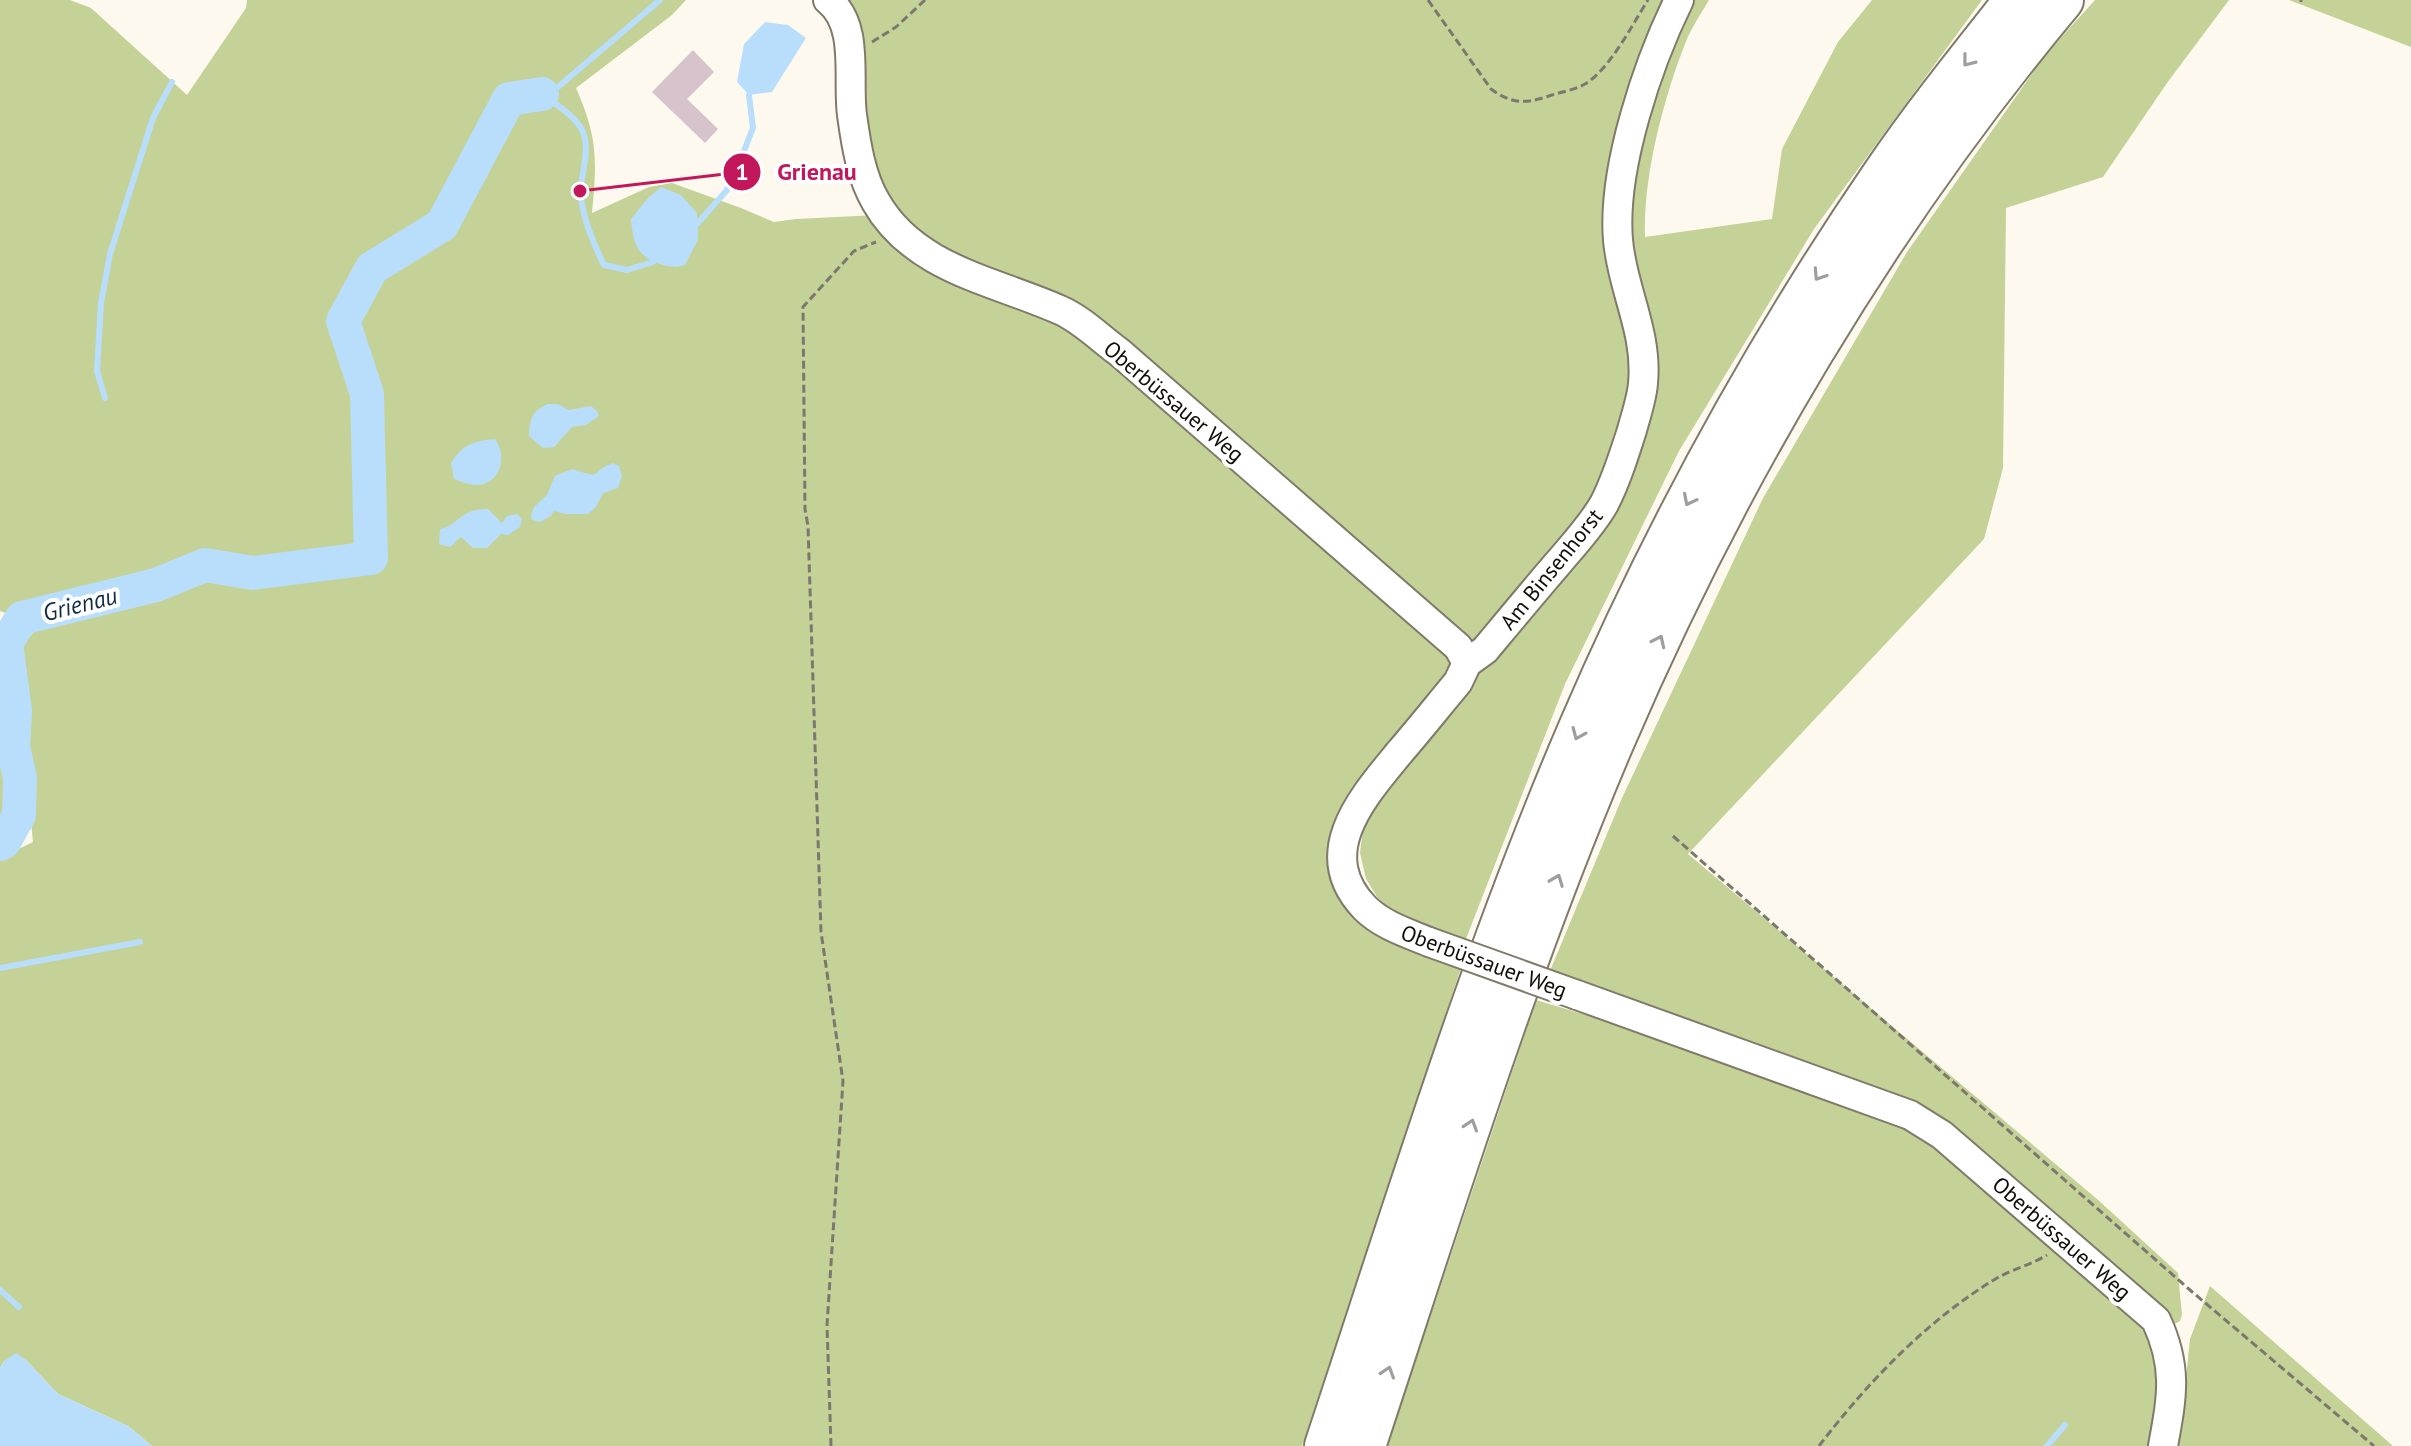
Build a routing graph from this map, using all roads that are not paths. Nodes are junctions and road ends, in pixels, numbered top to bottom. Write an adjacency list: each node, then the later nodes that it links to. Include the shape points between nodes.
1 (1679, 0): 5 (street, Am Binsenhorst, via 1643,90 1619,209 1622,265 1643,349 1643,384 1626,450 1603,506 1587,528 1485,650)
2 (2016, 0): 6 (highway, one-way to 6, via 1884,174 1811,287 1695,487 1641,594 1524,864)
3 (2062, 0): 7 (highway, one-way to 3, via 1552,892 1613,740 1673,611 1748,465 1840,307 1914,195)
4 (832, 3): 5 (street, Oberbüssauer Weg, via 848,36 852,114 863,173 898,233 933,260 1063,311 1119,352 1458,647)
5 (1467, 663): 8 (street, Oberbüssauer Weg, bridge, via 1458,682 1359,802 1343,841 1343,863 1366,909 1429,942 1910,1115 1942,1135 2156,1320 2168,1346 2172,1392)
6 (1326, 1446)
7 (1364, 1446)
8 (2163, 1446)

